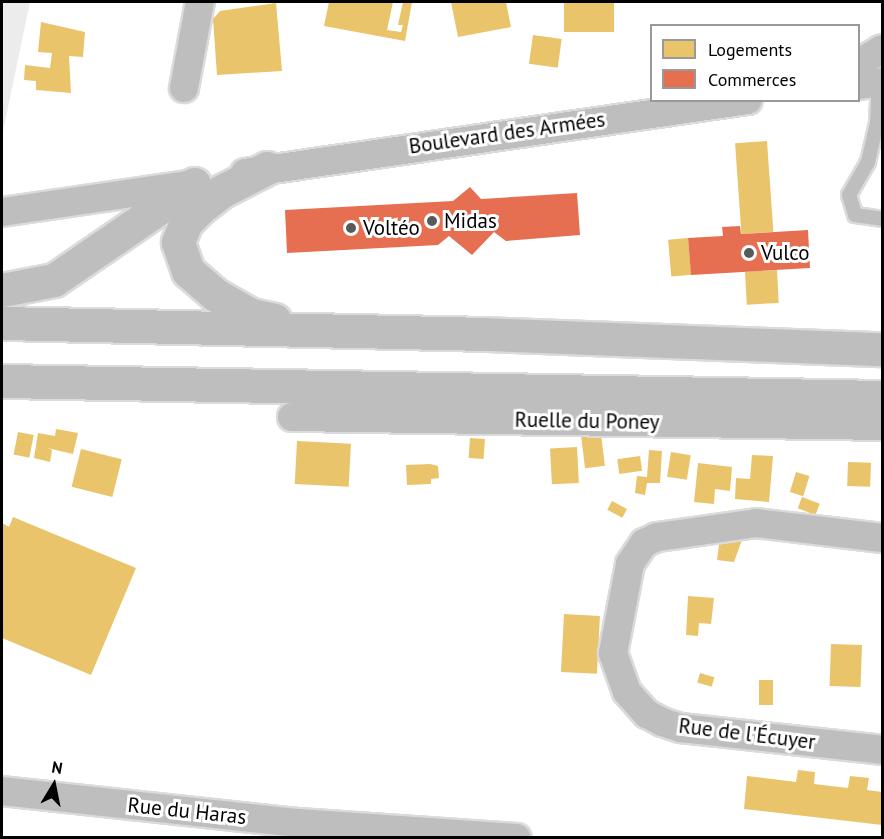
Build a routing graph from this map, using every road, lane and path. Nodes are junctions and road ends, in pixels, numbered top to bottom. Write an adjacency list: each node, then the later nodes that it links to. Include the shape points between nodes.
1 (200, 2): 4 (street)
2 (882, 49): 3 (street)
3 (870, 78): 9 (lane, via 877,123 868,162 849,195 855,215)
4 (184, 88)
5 (737, 102): 6 (street, Boulevard des Armées)
6 (267, 168): 7 (street, Boulevard des Armées); 12 (highway, via 222,192 186,222 178,242 184,263 216,295 251,315)
7 (194, 184): 8 (street, Boulevard des Armées); 10 (highway, via 54,280)
8 (2, 212)
9 (882, 219)
10 (2, 290)
11 (2, 322): 12 (highway)
12 (350, 331): 13 (highway)
13 (882, 349)
14 (2, 381): 15 (highway)
15 (882, 398)
16 (292, 417): 17 (street, Ruelle du Poney)
17 (882, 426)
18 (882, 538): 19 (street, Rue de l'Écuyer, via 757,523 657,537 640,548 630,564 614,653 627,692 647,714 663,722 681,728)
19 (882, 750)
20 (2, 791): 21 (street, Rue du Haras, via 298,823)
21 (516, 837)

